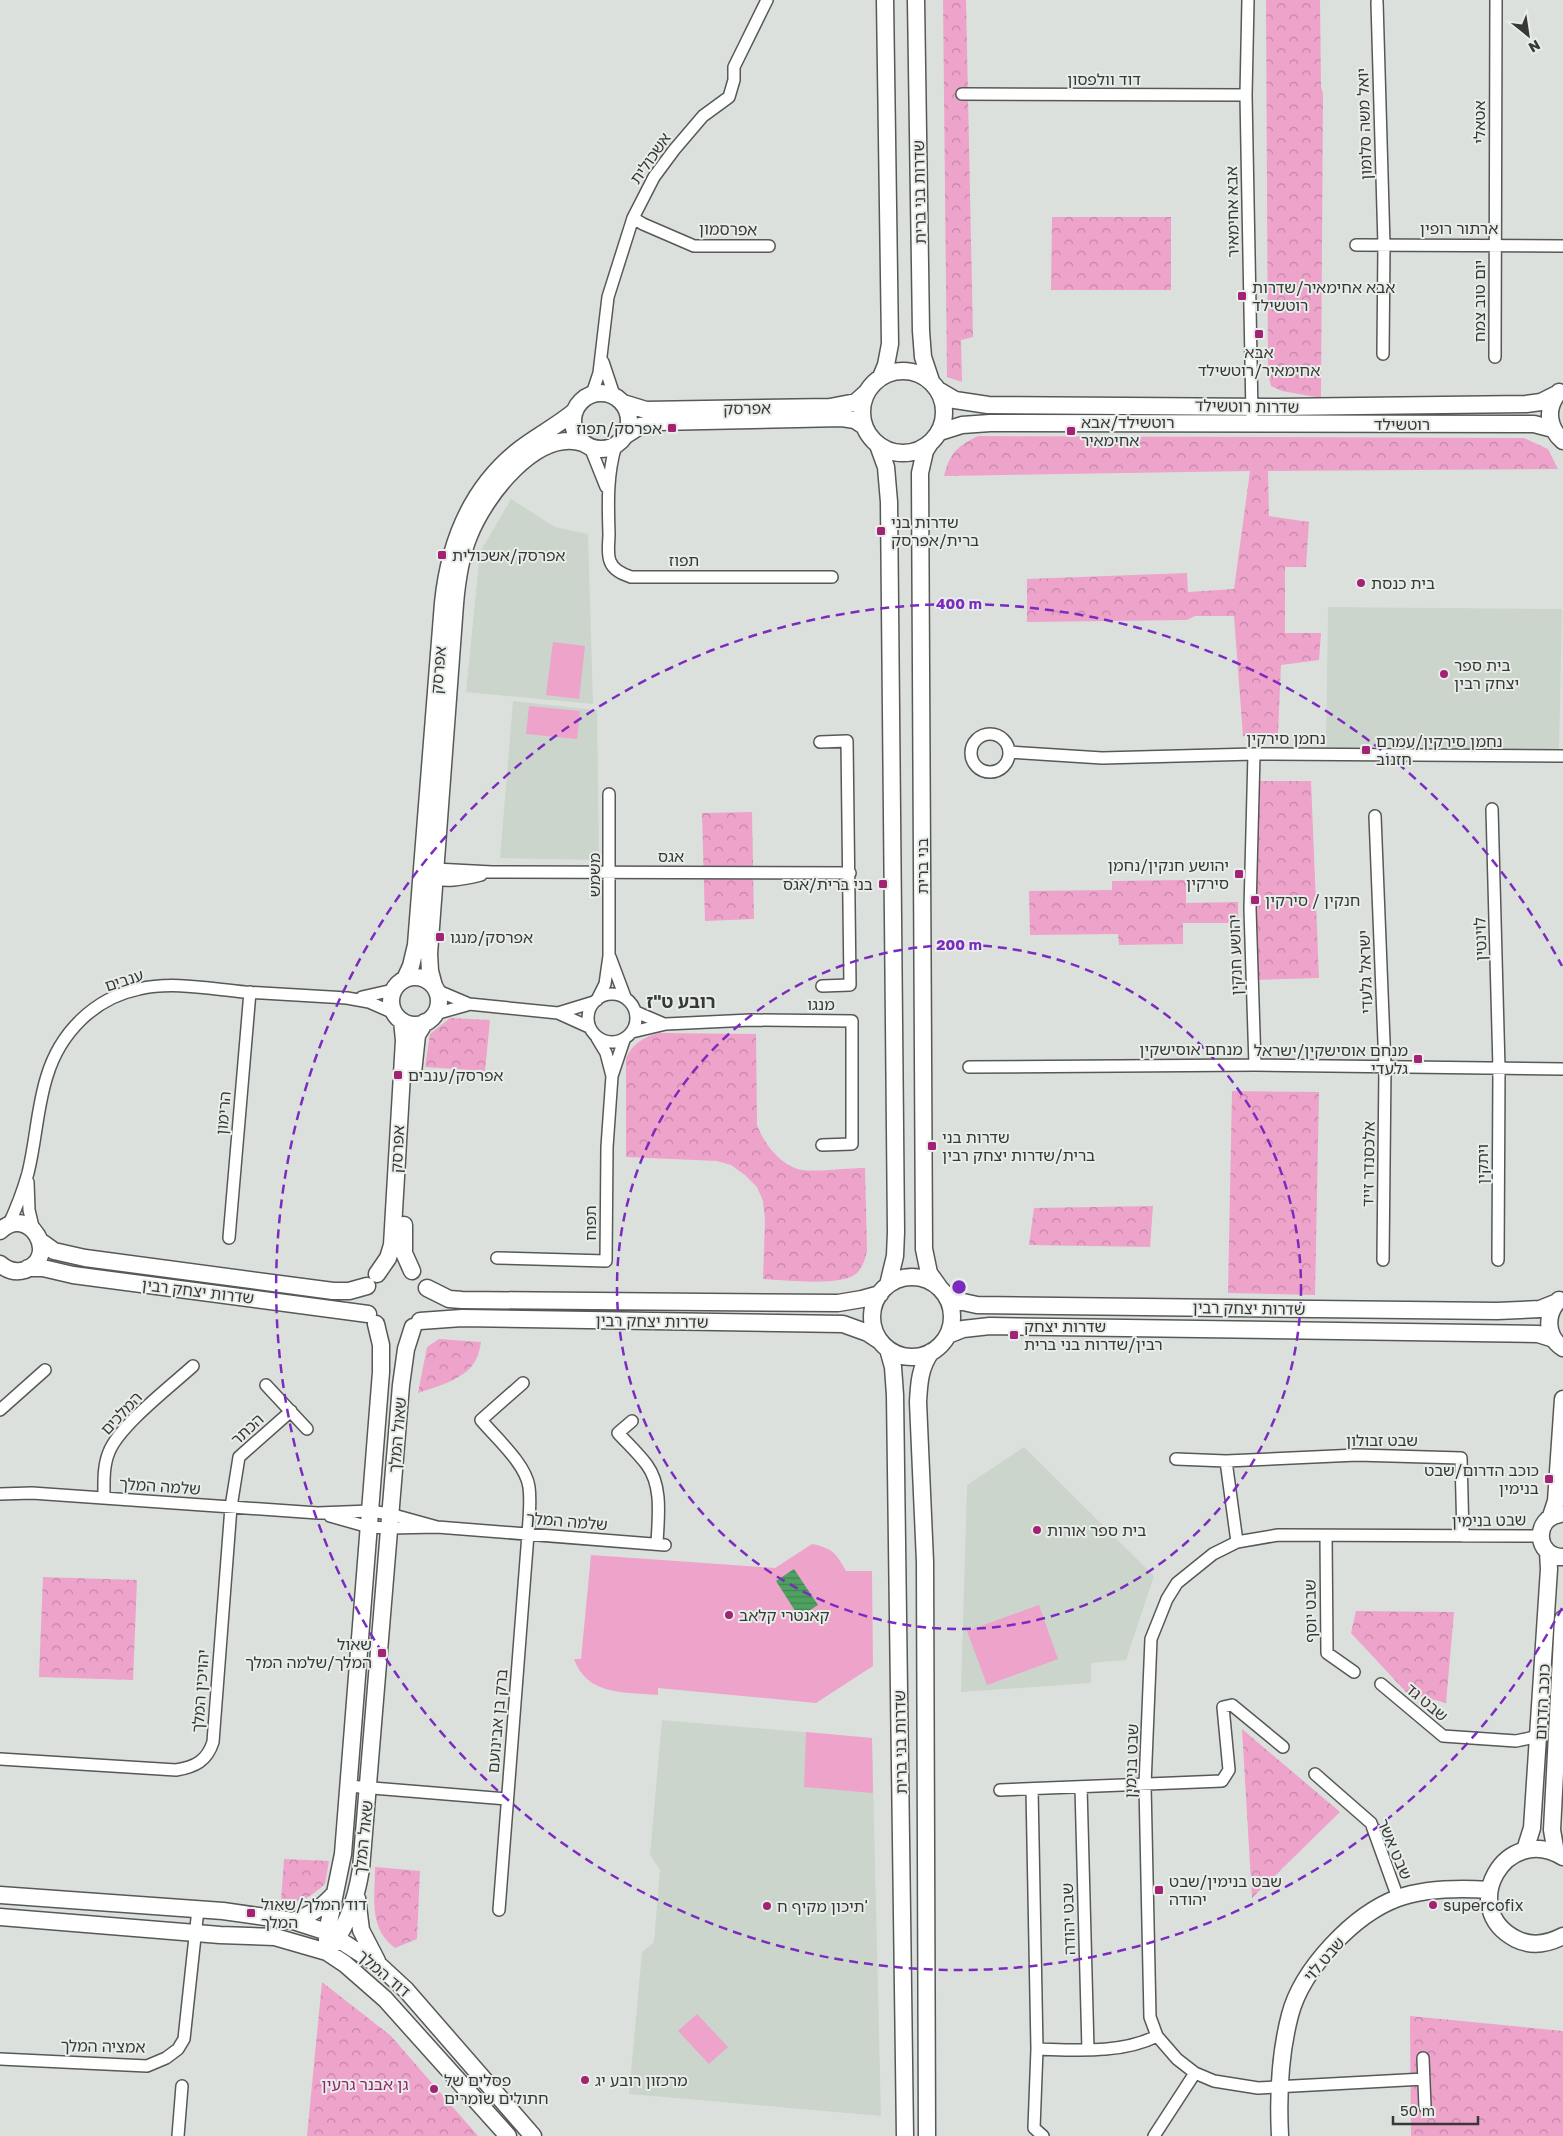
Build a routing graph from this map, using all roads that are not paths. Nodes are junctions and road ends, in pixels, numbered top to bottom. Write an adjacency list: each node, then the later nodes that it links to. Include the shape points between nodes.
1 (767, 0): 9 (street, אשכולית, via 734,67 729,97 703,116 674,150 654,178)
2 (885, 0): 18 (street, שדרות בני ברית, via 890,344)
3 (916, 0): 19 (street, שדרות בני ברית, via 921,332 923,357)
4 (1248, 0): 8 (street, אבא אחימאיר)
5 (1496, 1): 10 (street, אטאלי)
6 (1378, 2): 12 (street, יואל משה סלומון)
7 (962, 94): 8 (street, דוד וולפסון)
8 (1246, 95): 24 (street, אבא אחימאיר)
9 (633, 218): 13 (street, אפרסמון, via 694,246); 17 (street, אשכולית, via 608,297)
10 (1496, 244): 12 (street, ארתור רופין); 14 (street, ארתור רופין); 16 (street, יום טוב צמח)
11 (1356, 245): 12 (street, ארתור רופין)
12 (1384, 245): 15 (street, יואל משה סלומון)
13 (769, 246)
14 (1563, 246)
15 (1383, 354)
16 (1495, 357)
17 (602, 358): 22 (street, אשכולית); 23 (street, אשכולית)
18 (881, 377): 19 (street, via 902,371 912,372); 21 (street)
19 (935, 386): 24 (street, שדרות רוטשילד, via 955,400 988,405); 28 (street, via 945,411 944,422)
20 (1560, 391): 24 (street, שדרות רוטשילד, via 1541,402 1526,404); 29 (street, via 1550,411)
21 (867, 392): 23 (street, אפרסק, via 856,402 830,407 646,410); 27 (street, via 862,409)
22 (592, 394): 23 (street, via 605,392); 25 (street, via 582,400)
23 (619, 399): 30 (street, via 629,416 629,426)
24 (1252, 406): 26 (street, אבא אחימאיר)
25 (575, 411): 31 (street, via 574,428); 43 (street, אפרסק, via 518,451 495,474 472,504 454,542 445,581)
26 (1252, 423): 28 (street, שדרות רוטשילד, via 990,423 962,425); 29 (street, רוטשילד, via 1534,424)
27 (864, 426): 30 (street, אפרסק, via 855,420 842,418 657,422 640,426); 32 (street)
28 (935, 438): 32 (street, via 918,451 904,453 890,452); 82 (street, בני ברית, via 925,450 920,473 924,1248 929,1273)
29 (1560, 438)
30 (621, 440): 31 (street, via 602,449); 33 (street, תפוז, via 610,466)
31 (587, 445): 33 (street, תפוז, via 600,468); 43 (street, אפרסק, via 570,440 556,442 525,460 482,510 466,546 456,590)
32 (878, 445): 81 (street, בני ברית, via 886,467 889,502 896,1232 895,1256)
33 (608, 494): 34 (street, תפוז, via 610,561 623,574)
34 (832, 577)
35 (820, 742): 44 (street, via 846,741)
36 (1009, 752): 37 (street, נחמן סירקין, via 1102,758)
37 (1254, 754): 38 (street, נחמן סירקין); 62 (street, יהושע חנקין, via 1250,910)
38 (1563, 756)
39 (609, 794): 42 (street, משמש)
40 (1492, 809): 65 (street, לוינטין)
41 (1375, 816): 64 (street, ישראל גלעדי)
42 (610, 872): 43 (street, אגס, via 492,872 464,879); 44 (street, אגס); 45 (street, משמש)
43 (430, 873): 46 (street, אפרסק, via 411,966); 48 (street, אפרסק, via 429,954)
44 (850, 873): 47 (street, via 850,984)
45 (609, 956): 50 (street, משמש); 52 (street, משמש, via 605,984)
46 (399, 985): 48 (street, via 421,978); 51 (street, ענבים, via 374,996); 56 (street, via 391,1002)
47 (822, 986)
48 (435, 988): 53 (street); 57 (street, via 439,1002)
49 (250, 992): 51 (street, ענבים); 69 (street, ענבים, via 174,986 139,989 103,1004 82,1018 64,1038 49,1070); 72 (street, הרימון)
50 (625, 997): 52 (street, via 607,994); 54 (street)
51 (348, 998): 56 (street, ענבים, via 369,1002)
52 (595, 1001): 55 (street); 59 (street, via 588,1014)
53 (469, 1004): 55 (street); 57 (street)
54 (636, 1012): 58 (street, מנגו); 60 (street, via 636,1026)
55 (558, 1013): 59 (street)
56 (398, 1017): 57 (street, via 414,1025); 79 (street, אפרסק, via 404,1040 392,1244 388,1258)
57 (430, 1018): 78 (street, אפרסק, via 417,1035 414,1056 404,1227 404,1253)
58 (666, 1024): 60 (street, מנגו); 68 (street, מנגו, via 751,1020 852,1021 852,1144)
59 (589, 1028): 61 (street)
60 (628, 1036): 61 (street, via 610,1043); 67 (street, תפוח)
61 (597, 1038): 67 (street, תפוח, via 606,1053)
62 (1255, 1065): 63 (street, מנחם אוסישקין); 64 (street, מנחם אוסישקין)
63 (969, 1067)
64 (1385, 1067): 65 (street, מנחם אוסישקין); 74 (street, אלכסנדר זייד)
65 (1499, 1068): 66 (street, מנחם אוסישקין); 75 (street, ויתקין)
66 (1563, 1069)
67 (612, 1076): 73 (street, תפוח, via 606,1147 606,1261)
68 (822, 1145)
69 (28, 1173): 70 (street, ענבים, via 16,1209); 71 (street, ענבים, via 29,1210)
70 (4, 1228): 71 (street, שדרות יצחק רבין, via 22,1224)
71 (37, 1236): 77 (street, via 41,1248 38,1260); 79 (street, שדרות יצחק רבין, via 54,1252 95,1260 333,1291 349,1291)
72 (230, 1238)
73 (497, 1258)
74 (1383, 1260)
75 (1498, 1260)
76 (0, 1264): 77 (street, שדרות יצחק רבין, via 16,1271)
77 (28, 1268): 84 (street, שדרות יצחק רבין)
78 (412, 1271): 79 (street, via 394,1267); 80 (street)
79 (372, 1280): 84 (street, via 365,1305)
80 (427, 1288): 81 (street, שדרות יצחק רבין, via 449,1299 462,1300 838,1303 862,1300); 85 (street, via 428,1306)
81 (884, 1289): 82 (street, via 900,1279 914,1277 927,1280); 87 (street, via 874,1305 872,1317 874,1330)
82 (942, 1291): 83 (street, שדרות יצחק רבין, via 954,1300 977,1305 1497,1311 1540,1309); 86 (street, via 952,1314)
83 (1561, 1298): 88 (street, via 1549,1321)
84 (372, 1319): 85 (street, via 384,1330 394,1332); 105 (street, שאול המלך, via 381,1345 381,1372)
85 (416, 1324): 87 (street, שדרות יצחק רבין, via 462,1318 843,1324 868,1333); 106 (street, שאול המלך, via 406,1349 401,1385)
86 (948, 1335): 88 (street, שדרות יצחק רבין, via 963,1329 990,1326 1538,1334); 89 (street)
87 (884, 1345): 89 (street, via 909,1357); 158 (street, שדרות בני ברית, via 893,1367 895,1404)
88 (1560, 1348)
89 (931, 1352): 159 (street, שדרות בני ברית, via 920,1377 918,1402 925,1572)
90 (193, 1366): 102 (street, המלכים, via 114,1441 106,1464)
91 (45, 1370): 95 (street)
92 (523, 1383): 107 (street, ברק בן אבינועם, via 481,1420 527,1478)
93 (266, 1384): 96 (street)
94 (1563, 1399): 104 (street)
95 (0, 1410)
96 (291, 1411): 98 (street); 103 (street, הכתר, via 239,1456)
97 (632, 1420): 107 (street, שלמה המלך, via 618,1433 647,1465 654,1480 659,1503 661,1545)
98 (307, 1430)
99 (1176, 1459): 100 (street, שבט זבולון)
100 (1226, 1461): 109 (street, שבט זבולון, via 1357,1455 1461,1458); 111 (street)
101 (0, 1494): 102 (street, שלמה המלך)
102 (104, 1498): 103 (street, שלמה המלך)
103 (231, 1507): 105 (street, שלמה המלך); 120 (street, יהויכין המלך, via 213,1742 203,1761 176,1770)
104 (1557, 1515): 110 (street, via 1543,1525)
105 (370, 1519): 106 (street, שלמה המלך); 123 (street, שאול המלך)
106 (390, 1521): 107 (street, שלמה המלך); 125 (street, שאול המלך)
107 (528, 1534): 128 (street, ברק בן אבינועם)
108 (1326, 1536): 109 (street, שבט בנימין); 111 (street, שבט בנימין, via 1278,1535); 114 (street, שבט יוסף, via 1327,1653)
109 (1463, 1536): 110 (street, שבט בנימין)
110 (1540, 1536): 112 (street, via 1544,1547)
111 (1237, 1542): 122 (street, שבט בנימין, via 1213,1554 1177,1583 1151,1639)
112 (1555, 1554): 116 (street, כוכב הדרום, via 1549,1569)
113 (1563, 1619): 130 (street, כוכב הדרום, via 1552,1830)
114 (1354, 1672)
115 (1381, 1684): 117 (street, שבט גד, via 1443,1736)
116 (1540, 1734): 117 (street, שבט גד); 119 (street, כוכב הדרום)
117 (1516, 1740): 119 (street)
118 (1283, 1747): 122 (street, via 1232,1705 1223,1707 1229,1770 1222,1781)
119 (1538, 1756): 129 (street, כוכב הדרום, via 1531,1834)
120 (0, 1759)
121 (1315, 1774): 135 (street, שבט אשר, via 1371,1823)
122 (1145, 1785): 124 (street); 145 (street, שבט בנימין, via 1150,2016)
123 (348, 1786): 125 (street); 132 (street, שאול המלך, via 343,1854)
124 (1081, 1786): 126 (street); 147 (street, שבט יהודה)
125 (369, 1788): 128 (street); 133 (street, שאול המלך)
126 (1032, 1789): 127 (street); 146 (street, שבט יהודה)
127 (1000, 1790)
128 (507, 1799): 137 (street, ברק בן אבינועם)
129 (1525, 1850): 130 (street); 131 (street, via 1499,1867)
130 (1559, 1855)
131 (1489, 1890): 135 (street, שבט לוי, via 1456,1888); 142 (street, via 1490,1907 1496,1922 1508,1935 1523,1942 1540,1944)
132 (336, 1891): 139 (street, via 311,1915); 141 (street, שאול המלך)
133 (357, 1893): 141 (street, שאול המלך); 144 (street, via 361,1930)
134 (0, 1895): 136 (street, דוד המלך)
135 (1398, 1898): 153 (street, שבט לוי, via 1374,1909 1333,1944 1300,1987 1290,2014)
136 (198, 1909): 139 (street, דוד המלך); 140 (street, אמציה המלך)
137 (499, 1910)
138 (0, 1917): 140 (street, דוד המלך)
139 (293, 1921): 141 (street, דוד המלך)
140 (196, 1933): 143 (street, דוד המלך, via 275,1937); 149 (street, אמציה המלך, via 184,2039 178,2049 166,2058 147,2066)
141 (333, 1935): 143 (street, שאול המלך); 144 (street, דוד המלך)
142 (1563, 1936)
143 (327, 1952): 156 (street, דוד המלך, via 385,1999)
144 (380, 1966): 157 (street, דוד המלך, via 420,2004)
145 (1157, 2036): 147 (street, via 1135,2045); 150 (street, שבט בנימין)
146 (1037, 2049): 147 (street); 160 (street, שבט יהודה, via 1034,2128)
147 (1088, 2050)
148 (1423, 2058): 151 (street)
149 (0, 2059)
150 (1195, 2072): 153 (street, שבט בנימין, via 1214,2082 1258,2088); 161 (street)
151 (1424, 2079): 153 (street, שבט בנימין); 154 (street)
152 (182, 2086): 155 (street)
153 (1281, 2086): 162 (street, שבט לוי)
154 (1425, 2107)
155 (178, 2136)
156 (508, 2136)
157 (533, 2136)
158 (905, 2136)
159 (927, 2136)
160 (1043, 2136)
161 (1154, 2136)
162 (1280, 2136)

